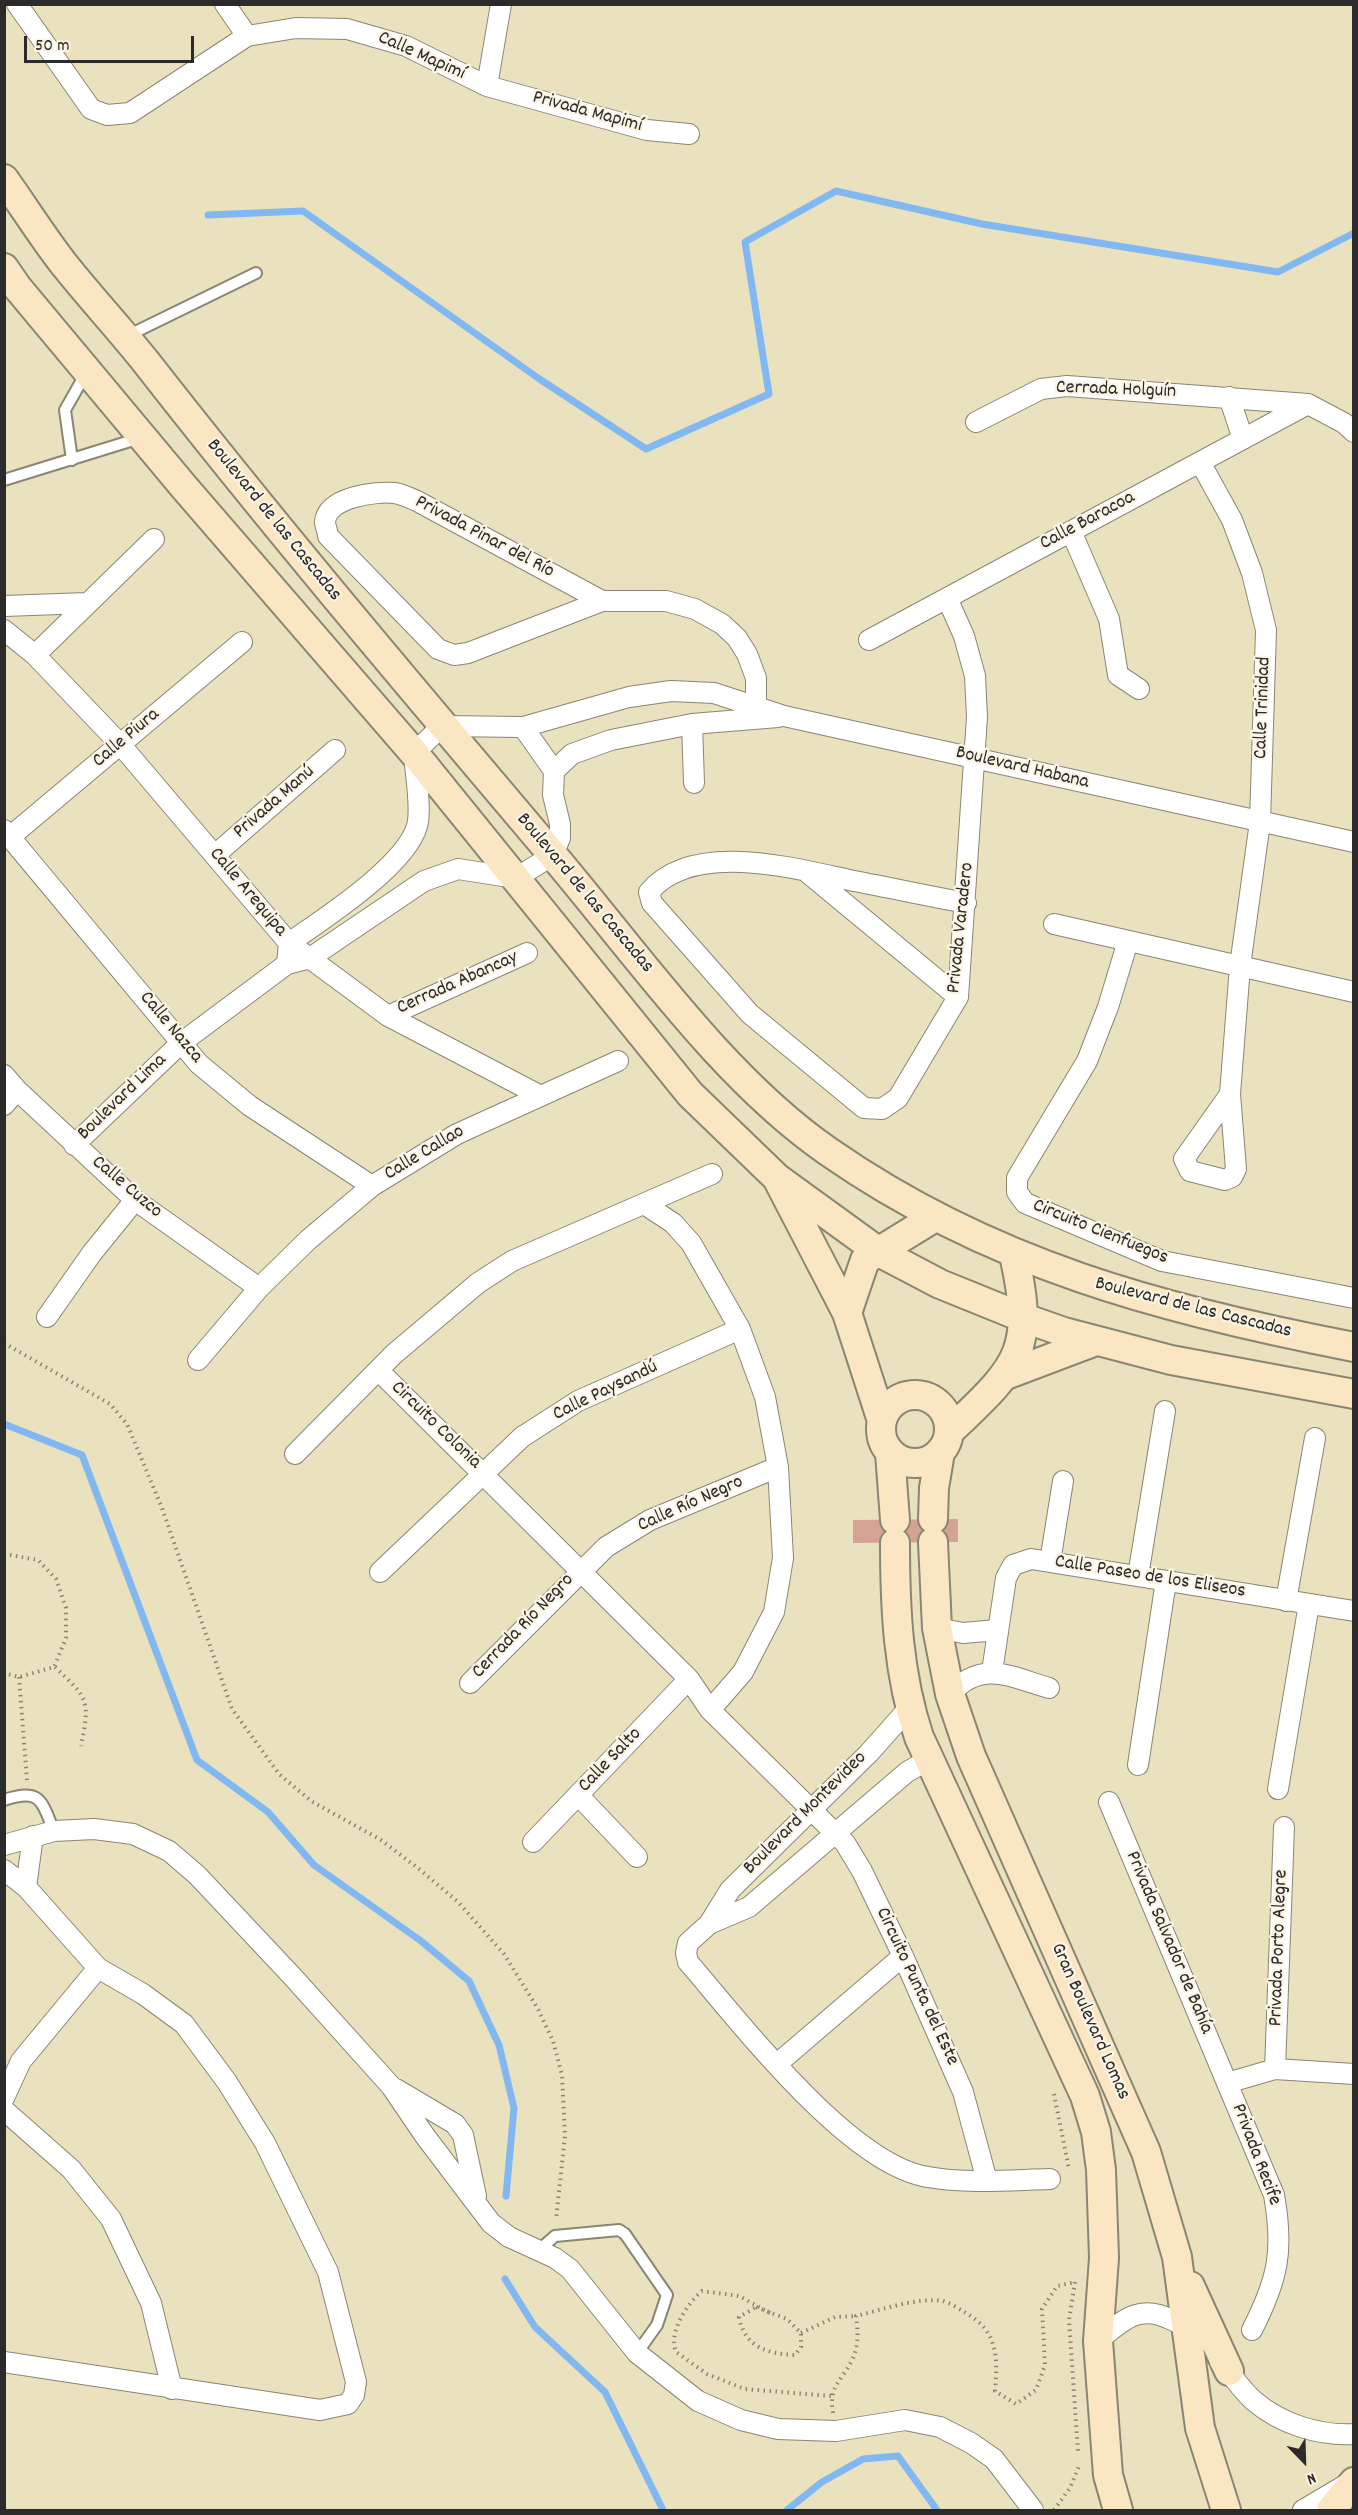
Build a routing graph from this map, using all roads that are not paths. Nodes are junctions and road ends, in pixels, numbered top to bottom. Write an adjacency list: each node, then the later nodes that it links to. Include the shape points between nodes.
1 (16, 4): 4 (street, via 91,109 107,115 130,113)
2 (225, 4): 4 (street)
3 (501, 4): 5 (street)
4 (247, 36): 5 (street, Calle Mapimí, via 296,28 348,29 405,46)
5 (487, 86): 6 (street, Privada Mapimí, via 647,130)
6 (688, 134)
7 (4, 179): 10 (main road, Boulevard de las Cascadas, via 61,261)
8 (4, 268): 11 (main road, Boulevard de las Cascadas)
9 (256, 273): 10 (lane)
10 (126, 336): 34 (main road, Boulevard de las Cascadas, via 229,468)
11 (87, 371): 16 (main road, Boulevard de las Cascadas); 18 (lane, via 65,410)
12 (1229, 397): 13 (street, Cerrada Holguín); 14 (street, Cerrada Holguín, via 1067,386 1041,389); 17 (street)
13 (1308, 404): 15 (street); 17 (street, Calle Baracoa)
14 (976, 422)
15 (1353, 432)
16 (143, 437): 18 (lane); 38 (main road, Boulevard de las Cascadas)
17 (1243, 439): 19 (street, Calle Baracoa)
18 (72, 460): 20 (lane)
19 (1200, 462): 21 (street, Calle Baracoa); 42 (street, Calle Trinidad, via 1232,520 1252,573 1266,630)
20 (4, 480)
21 (1071, 531): 23 (street, Calle Baracoa); 31 (street, via 1109,619 1119,675)
22 (154, 539): 25 (street)
23 (947, 598): 28 (street, Calle Baracoa); 39 (street, Privada Varadero, via 975,675)
24 (602, 601): 24 (street, Privada Pinar del Río, via 417,501 397,494 378,492 353,497 332,508 325,521 328,536 438,649 454,655); 32 (street, Privada Pinar del Río, via 666,601 695,609 722,624 747,654 756,678)
25 (87, 603): 26 (street); 30 (street)
26 (4, 606)
27 (4, 630): 30 (street, Calle Arequipa)
28 (869, 640)
29 (242, 642): 36 (street, Calle Piura)
30 (35, 655): 36 (street, Calle Arequipa)
31 (1139, 689)
32 (756, 713): 33 (street, Boulevard Habana); 35 (street, Boulevard Habana, via 714,693 671,691 629,697); 39 (street, Boulevard Habana)
33 (692, 724): 40 (street, Boulevard Habana, via 606,742 572,754); 41 (street)
34 (442, 726): 35 (street, Boulevard Habana); 38 (street); 46 (main road, Boulevard de las Cascadas)
35 (523, 727): 40 (street)
36 (120, 744): 43 (street, Calle Piura); 45 (street, Calle Arequipa)
37 (335, 750): 45 (street, Privada Manú)
38 (414, 753): 48 (main road, Boulevard de las Cascadas); 52 (street, via 417,825 401,856)
39 (974, 758): 42 (street, Boulevard Habana); 49 (street, Privada Varadero)
40 (554, 771): 46 (street, via 553,795 561,830)
41 (694, 783)
42 (1260, 822): 44 (street, Boulevard Habana); 56 (street, Calle Trinidad)
43 (8, 832): 60 (street, Calle Nazca)
44 (1353, 842)
45 (215, 855): 52 (street, Calle Arequipa)
46 (553, 855): 48 (street); 72 (main road, Boulevard de las Cascadas, via 713,1048 787,1119 828,1152)
47 (806, 871): 49 (street); 58 (street); 58 (street, Privada Varadero, via 759,862 717,863 683,869 657,882 649,892 652,903 750,1014 864,1108 882,1109 898,1098)
48 (516, 878): 54 (street, Boulevard Lima, via 458,869 424,881); 68 (main road, Boulevard de las Cascadas, via 690,1094)
49 (966, 903): 58 (street, Privada Varadero)
50 (1054, 924): 51 (street)
51 (1128, 941): 56 (street); 76 (street, Circuito Cienfuegos, via 1088,1061 1017,1178 1017,1192 1025,1203 1162,1261)
52 (289, 943): 54 (street, Calle Arequipa); 55 (street)
53 (527, 953): 59 (street, Cerrada Abancay)
54 (310, 958): 55 (street, Boulevard Lima); 59 (street, Calle Arequipa)
55 (287, 964): 60 (street, Boulevard Lima)
56 (1240, 966): 57 (street); 63 (street, Calle Trinidad)
57 (1353, 992)
58 (958, 997)
59 (388, 1016): 64 (street, Calle Arequipa)
60 (181, 1043): 66 (street, Boulevard Lima); 69 (street, Calle Nazca, via 199,1064 250,1106)
61 (618, 1061): 64 (street, Calle Callao)
62 (4, 1075): 65 (street, Calle Cuzco)
63 (1230, 1094)
64 (539, 1095): 69 (street, Calle Callao, via 457,1134)
65 (11, 1097): 66 (street, Calle Cuzco)
66 (74, 1145): 70 (street, Calle Cuzco)
67 (712, 1174): 71 (street, Circuito Colonia)
68 (777, 1178): 73 (main road, Boulevard de las Cascadas); 77 (main road)
69 (372, 1186): 75 (street, Calle Callao)
70 (135, 1200): 75 (street, Calle Cuzco); 78 (street)
71 (644, 1204): 80 (street, via 673,1223 691,1243); 84 (street, Circuito Colonia, via 512,1261 478,1283)
72 (935, 1217): 73 (main road); 74 (main road, Boulevard de las Cascadas)
73 (879, 1252): 77 (main road, via 865,1260); 79 (main road, Boulevard de las Cascadas, via 940,1284)
74 (1014, 1255): 79 (main road); 82 (main road, Boulevard de las Cascadas, via 1186,1311)
75 (259, 1288): 83 (street, Calle Callao)
76 (1353, 1298)
77 (847, 1313): 88 (main road)
78 (47, 1317)
79 (1024, 1318): 81 (main road, Boulevard de las Cascadas); 85 (main road, via 1021,1346)
80 (740, 1329): 93 (street, via 765,1397); 94 (street, Calle Paysandú, via 578,1401 522,1437)
81 (1096, 1341): 85 (main road); 86 (main road, Boulevard de las Cascadas, via 1171,1360)
82 (1353, 1347)
83 (198, 1360)
84 (378, 1370): 92 (street); 94 (street, Circuito Colonia)
85 (1006, 1376): 90 (main road)
86 (1353, 1394)
87 (1166, 1411): 99 (street)
88 (882, 1421): 90 (main road, via 895,1402 916,1396 936,1403 948,1421); 91 (main road, via 881,1432)
89 (1315, 1438): 101 (street)
90 (944, 1442): 91 (main road, via 932,1459 910,1463); 105 (main road, Gran Boulevard Lomas, via 934,1488)
91 (890, 1453): 103 (main road, Gran Boulevard Lomas)
92 (295, 1454)
93 (778, 1467): 97 (street, Calle Río Negro, via 650,1520 606,1547); 113 (street, via 783,1558 774,1612 743,1672)
94 (483, 1472): 97 (street, Circuito Colonia); 98 (street, Calle Paysandú)
95 (1063, 1481): 96 (street)
96 (1050, 1562): 99 (street, Calle Paseo de los Eliseos); 106 (street, Calle Paseo de los Eliseos, via 1031,1559 1013,1565 1006,1578)
97 (579, 1571): 108 (street, Circuito Colonia); 109 (street, Cerrada Río Negro)
98 (380, 1572)
99 (1138, 1576): 100 (street, Calle Paseo de los Eliseos)
100 (1166, 1581): 101 (street, Calle Paseo de los Eliseos); 115 (street)
101 (1286, 1601): 102 (street, Calle Paseo de los Eliseos)
102 (1309, 1604): 104 (street, Calle Paseo de los Eliseos); 116 (street)
103 (895, 1605): 105 (main road); 112 (main road, Gran Boulevard Lomas)
104 (1353, 1611)
105 (936, 1616): 106 (street, via 963,1632); 111 (main road, Gran Boulevard Lomas)
106 (997, 1630): 107 (street, Calle Paseo de los Eliseos)
107 (993, 1672): 110 (street); 111 (street, via 966,1679)
108 (689, 1679): 113 (street, Circuito Colonia); 117 (street, Calle Salto)
109 (470, 1683)
110 (1049, 1688)
111 (950, 1694): 121 (main road, Gran Boulevard Lomas, via 971,1756)
112 (909, 1708): 114 (main road, Gran Boulevard Lomas); 120 (street, Boulevard Montevideo)
113 (710, 1710): 120 (street, Circuito Colonia)
114 (928, 1760): 124 (street, Boulevard Montevideo, via 907,1772); 125 (main road, Gran Boulevard Lomas)
115 (1138, 1765)
116 (1278, 1789)
117 (578, 1795): 127 (street, Calle Salto); 129 (street)
118 (4, 1800): 123 (lane, via 28,1794 42,1803)
119 (1109, 1802): 138 (street, Privada Salvador de Bahía)
120 (812, 1810): 124 (street, Circuito Punta del Este); 132 (street, Boulevard Montevideo, via 730,1890)
121 (999, 1819): 125 (main road); 146 (main road, Gran Boulevard Lomas, via 1138,2132)
122 (1284, 1827): 136 (street, Privada Porto Alegre)
123 (54, 1831): 126 (street); 139 (street, via 94,1829 133,1834 168,1851 237,1917)
124 (836, 1834): 132 (street, Boulevard Montevideo, via 749,1907); 133 (street, Circuito Punta del Este, via 862,1872)
125 (963, 1835): 149 (main road, Gran Boulevard Lomas, via 1084,2096 1096,2132 1104,2259)
126 (33, 1836): 128 (street); 131 (street)
127 (534, 1842)
128 (4, 1845)
129 (637, 1857)
130 (4, 1870): 131 (street)
131 (26, 1887): 134 (street)
132 (709, 1924): 135 (street, Boulevard Montevideo, via 688,1943 688,1962)
133 (903, 1956): 135 (street); 143 (street, Circuito Punta del Este, via 963,2092)
134 (98, 1968): 140 (street, via 21,2061); 153 (street, via 184,2024 265,2143 328,2272 356,2382 348,2404 320,2410)
135 (777, 2064): 143 (street, via 843,2131 881,2160 926,2177)
136 (1275, 2069): 137 (street); 138 (street)
137 (1353, 2074)
138 (1227, 2083): 148 (street, Privada Recife, via 1274,2195 1280,2229 1277,2269)
139 (391, 2086): 144 (street); 144 (street, via 455,2124 463,2135)
140 (4, 2098)
141 (4, 2110): 153 (street, via 71,2169 111,2219 151,2303)
142 (1050, 2179): 143 (street)
143 (987, 2181)
144 (477, 2200): 145 (street, via 491,2223 509,2237)
145 (540, 2249): 150 (street, via 570,2270); 150 (lane, via 555,2236 619,2230 625,2234 666,2291 667,2299 657,2325)
146 (1177, 2257): 147 (main road, Gran Boulevard Lomas); 152 (main road)
147 (1186, 2327): 149 (street, via 1157,2312 1144,2312 1124,2319); 152 (street); 160 (main road, Gran Boulevard Lomas, via 1200,2428)
148 (1252, 2330)
149 (1098, 2341): 155 (main road, Gran Boulevard Lomas)
150 (637, 2353): 157 (street, via 698,2401 741,2420 778,2429 836,2431 905,2420 940,2427 994,2459)
151 (4, 2362): 153 (street)
152 (1229, 2371): 154 (street, via 1253,2400 1282,2420 1331,2435)
153 (172, 2389)
154 (1353, 2434)
155 (1108, 2475): 158 (main road); 159 (main road, Gran Boulevard Lomas)
156 (1353, 2481): 161 (street); 162 (main road)
157 (1033, 2511)
158 (1095, 2511)
159 (1118, 2511)
160 (1226, 2511)
161 (1303, 2511)
162 (1331, 2511)

